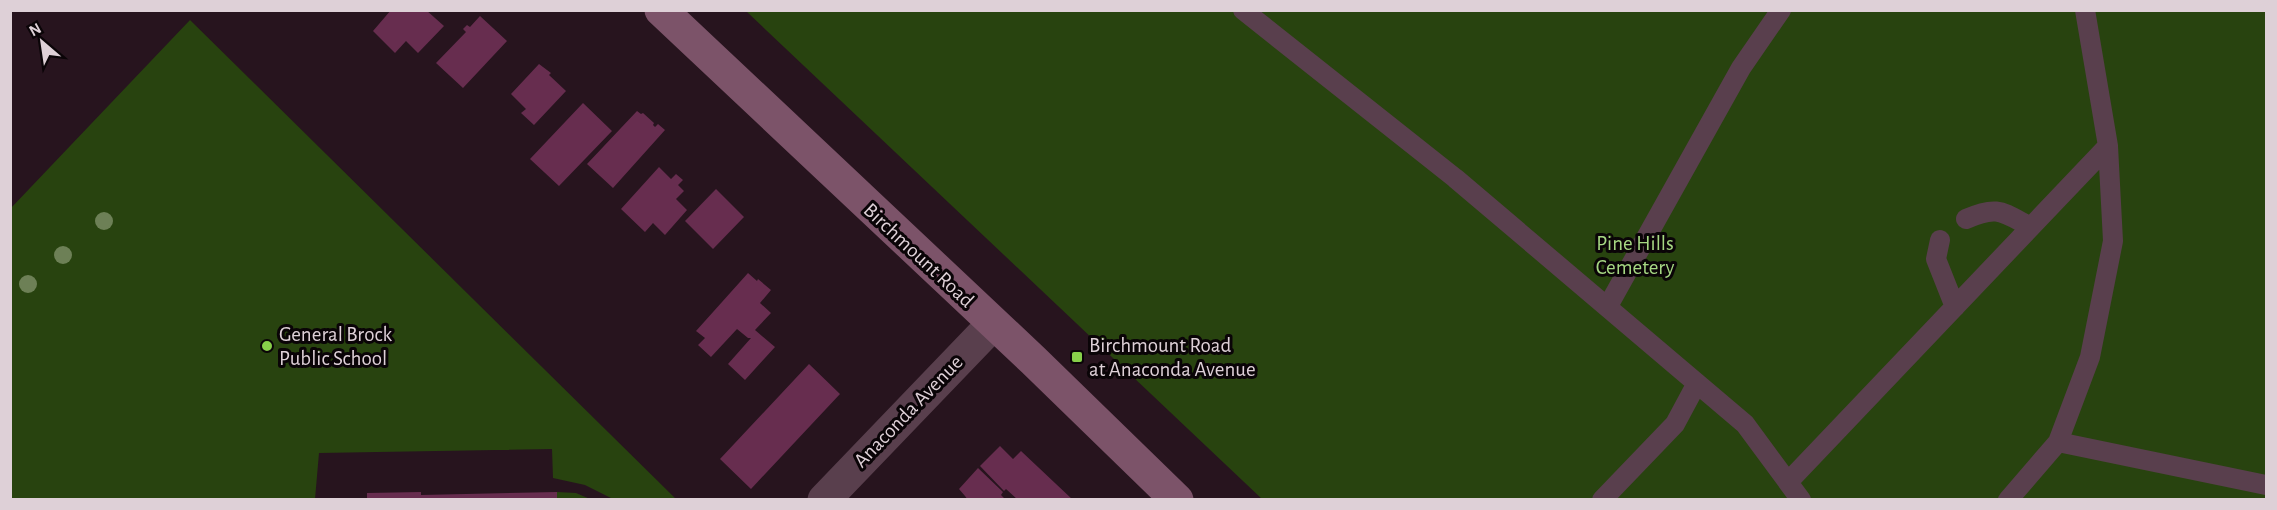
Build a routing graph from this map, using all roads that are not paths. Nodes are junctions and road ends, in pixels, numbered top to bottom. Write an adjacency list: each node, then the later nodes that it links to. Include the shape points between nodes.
1 (661, 10): 11 (main road, Birchmount Road)
2 (1243, 10): 9 (lane, via 1455,178)
3 (1781, 10): 9 (lane, via 1741,68)
4 (2085, 10): 5 (lane)
5 (2108, 146): 7 (lane); 13 (lane, via 2113,241 2090,357)
6 (1966, 219): 7 (lane, via 1984,211 2000,211)
7 (2031, 227): 10 (lane)
8 (1940, 240): 10 (lane, via 1936,260)
9 (1608, 306): 12 (lane)
10 (1955, 307): 14 (lane)
11 (993, 324): 16 (street, Anaconda Avenue); 17 (main road, Birchmount Road)
12 (1697, 383): 14 (lane, via 1745,424); 18 (lane, via 1675,424)
13 (2058, 442): 15 (lane); 20 (lane)
14 (1789, 482): 19 (lane)
15 (2266, 485)
16 (824, 500)
17 (1177, 500)
18 (1602, 500)
19 (1801, 500)
20 (2008, 500)

